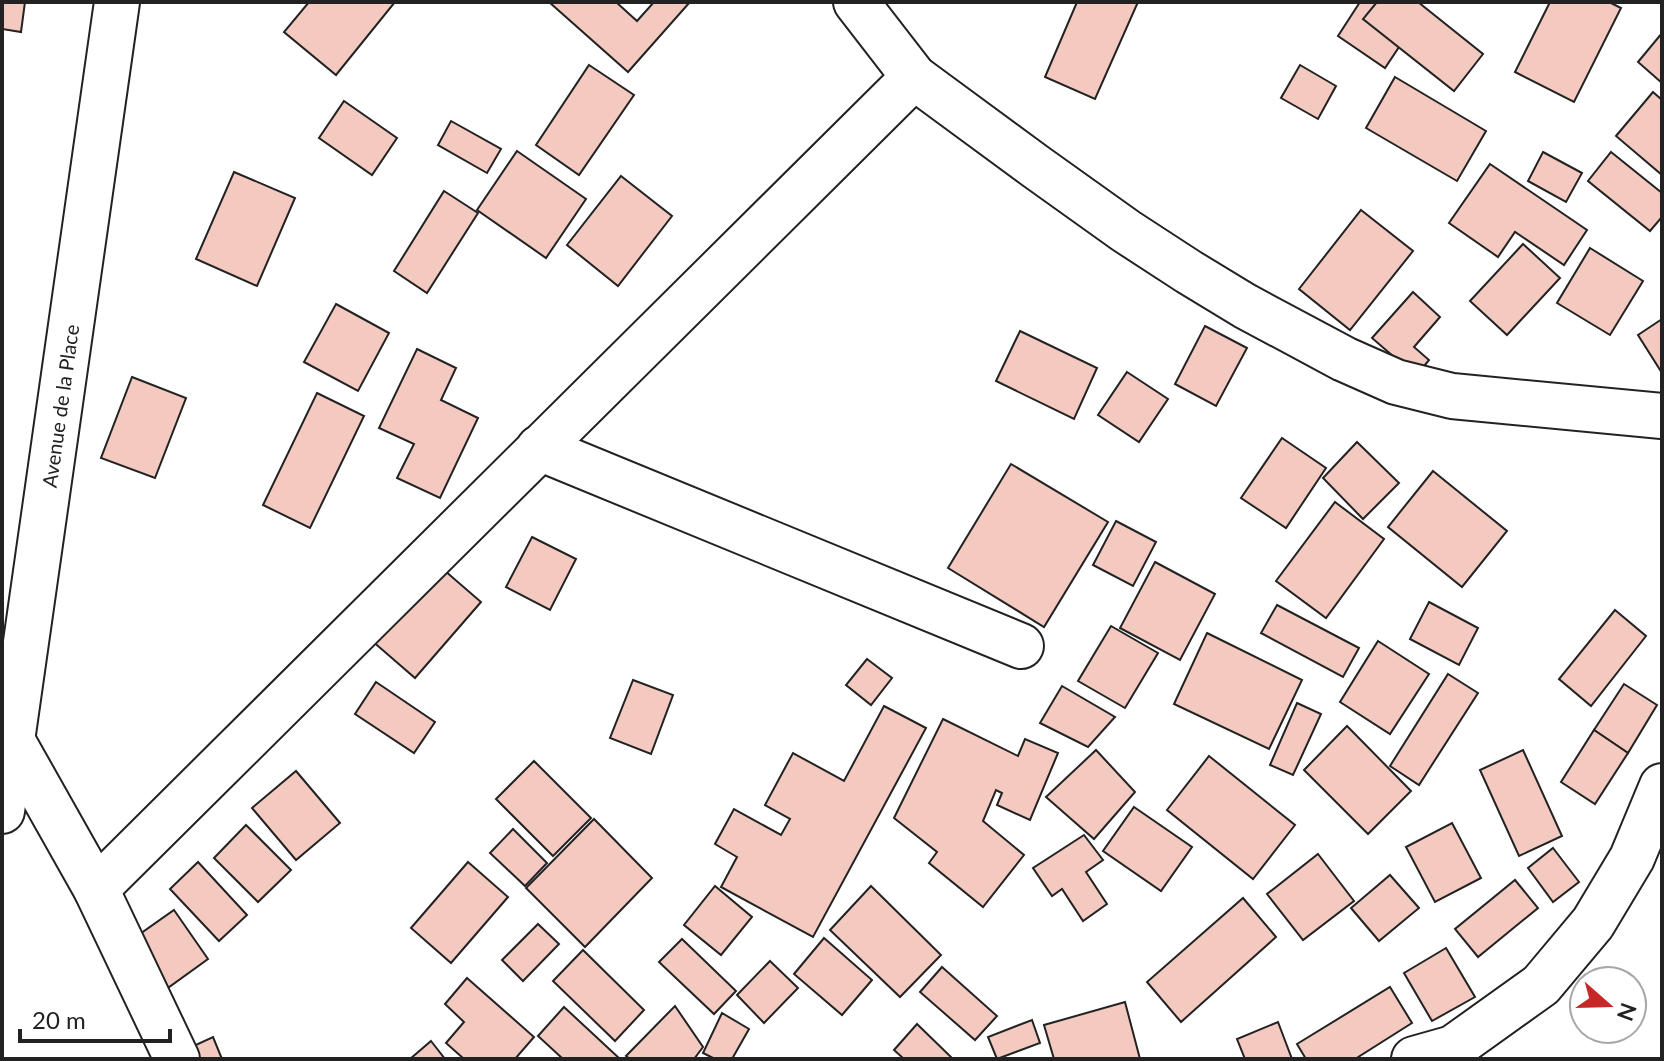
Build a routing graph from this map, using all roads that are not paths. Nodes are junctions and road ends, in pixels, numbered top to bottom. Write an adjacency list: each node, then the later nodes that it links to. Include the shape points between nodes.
1 (117, 2): 7 (street, Avenue de la Place)
2 (856, 2): 3 (street)
3 (914, 77): 4 (street, via 1163,256 1344,359 1396,382 1452,396); 5 (street)
4 (1662, 416)
5 (539, 448): 6 (street); 10 (street)
6 (1021, 646)
7 (7, 739): 9 (street, Avenue de la Place); 10 (street)
8 (1662, 786): 12 (street, via 1632,858 1601,910 1541,985 1453,1048)
9 (2, 811)
10 (96, 889): 11 (street)
11 (177, 1059)
12 (1414, 1059)

